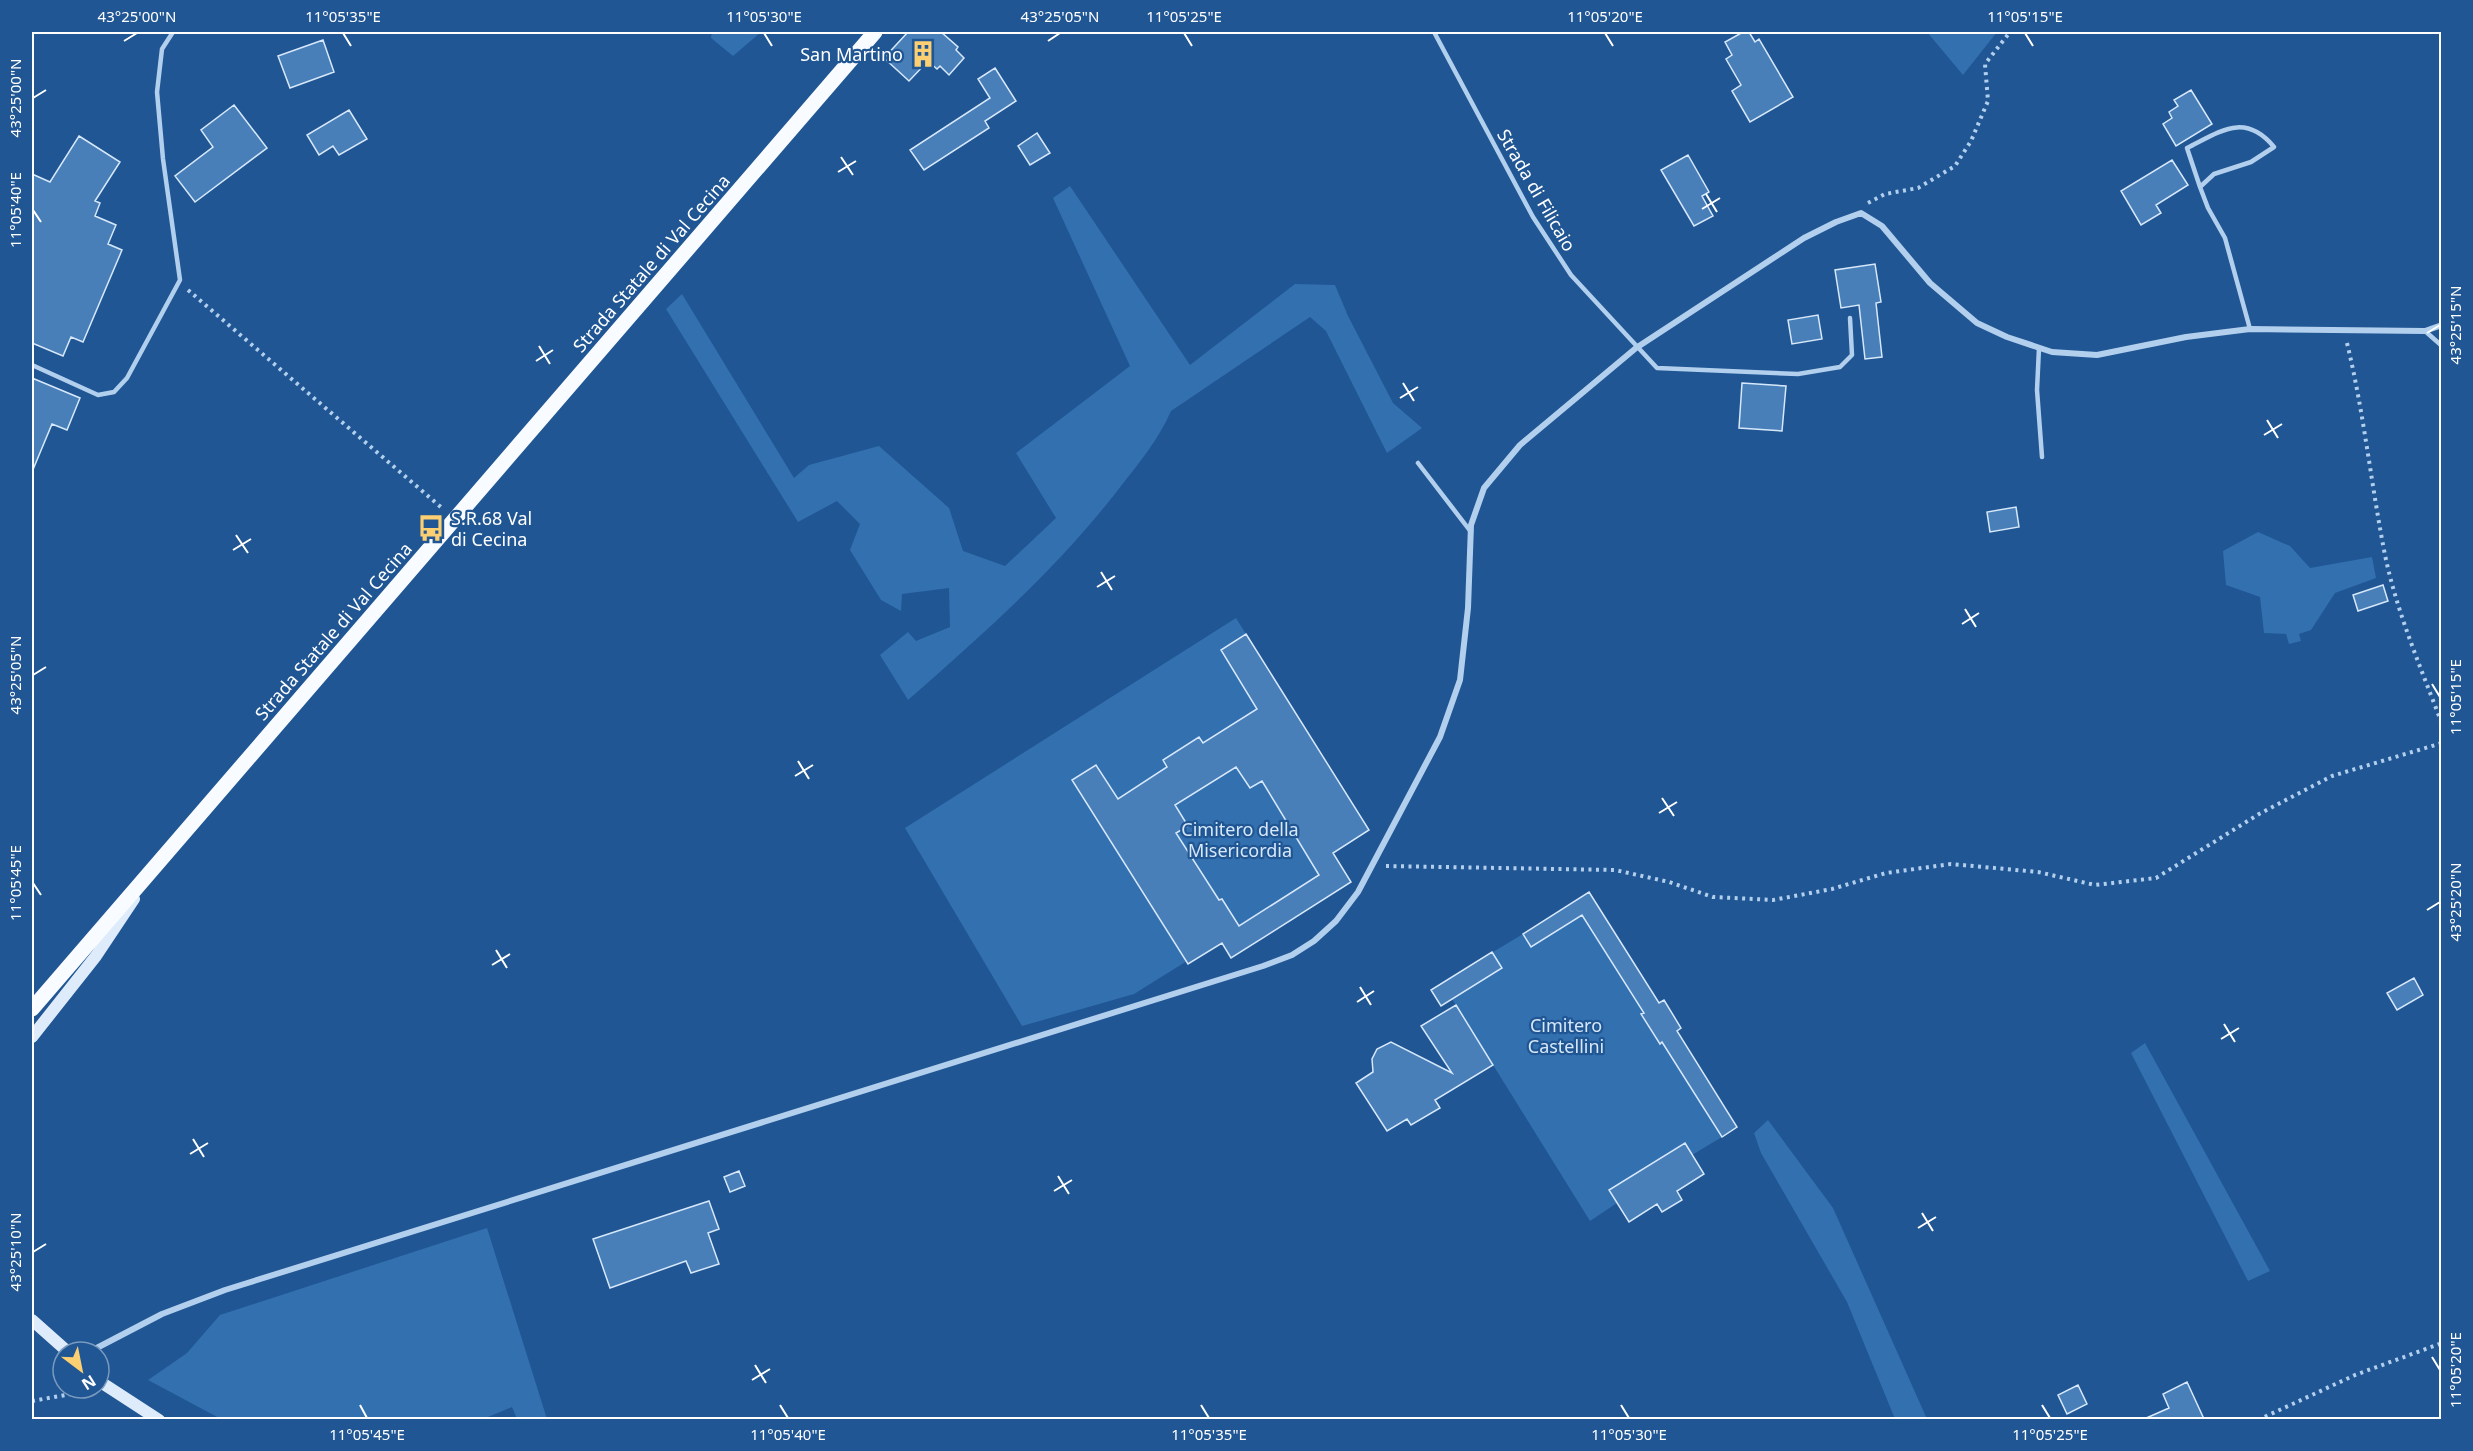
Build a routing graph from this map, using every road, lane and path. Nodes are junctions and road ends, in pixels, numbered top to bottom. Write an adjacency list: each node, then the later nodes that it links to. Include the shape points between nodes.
1 (173, 32): 7 (lane, via 162,49 157,92)
2 (875, 32): 19 (main road, Strada Statale di Val Cecina)
3 (1434, 32): 14 (lane, Strada di Filicaio, via 1533,217 1571,275)
4 (2010, 32): 6 (path, via 1985,63 1988,101 1955,166 1918,188 1870,201)
5 (2200, 187): 5 (lane, via 2214,174 2251,162 2274,147 2263,133 2241,126 2187,148); 10 (lane, via 2225,238)
6 (1861, 213): 14 (street, via 1804,238); 15 (street, via 1882,226 1930,283 1977,323)
7 (180, 280): 16 (lane, via 127,378 114,392 98,395); 19 (path)
8 (1850, 318): 14 (lane, Strada di Filicaio, via 1852,355 1840,366 1798,374 1657,368)
9 (2442, 325): 12 (street)
10 (2250, 329): 11 (street); 15 (street, via 2097,355)
11 (2344, 330): 12 (street); 21 (path, via 2360,399 2385,555 2401,615)
12 (2425, 331): 13 (lane)
13 (2442, 346)
14 (1636, 348): 20 (street, via 1520,445 1484,488)
15 (2039, 348): 17 (lane, via 2037,390)
16 (32, 365)
17 (2042, 457)
18 (1418, 464): 20 (lane)
19 (455, 519): 23 (main road, Strada Statale di Val Cecina)
20 (1471, 532): 24 (street, via 1465,649 1451,710)
21 (2442, 724)
22 (2442, 742): 24 (path, via 2332,776 2259,814 2156,878 2095,885 2038,872 1951,864 1886,873 1832,889 1773,900 1713,897 1615,870)
23 (161, 859): 25 (main road, Strada Statale di Val Cecina); 26 (main road, via 96,956)
24 (1373, 865): 31 (street, via 1336,921 1292,955 1263,966 225,1290 162,1314)
25 (32, 1010)
26 (32, 1037)
27 (32, 1312): 29 (main road)
28 (32, 1320): 29 (main road)
29 (50, 1335): 30 (main road)
30 (55, 1340)
31 (111, 1341)
32 (2442, 1343): 37 (path, via 2346,1379)
33 (111, 1389): 36 (main road)
34 (51, 1398): 35 (path)
35 (32, 1401)
36 (159, 1419)
37 (2258, 1419)

